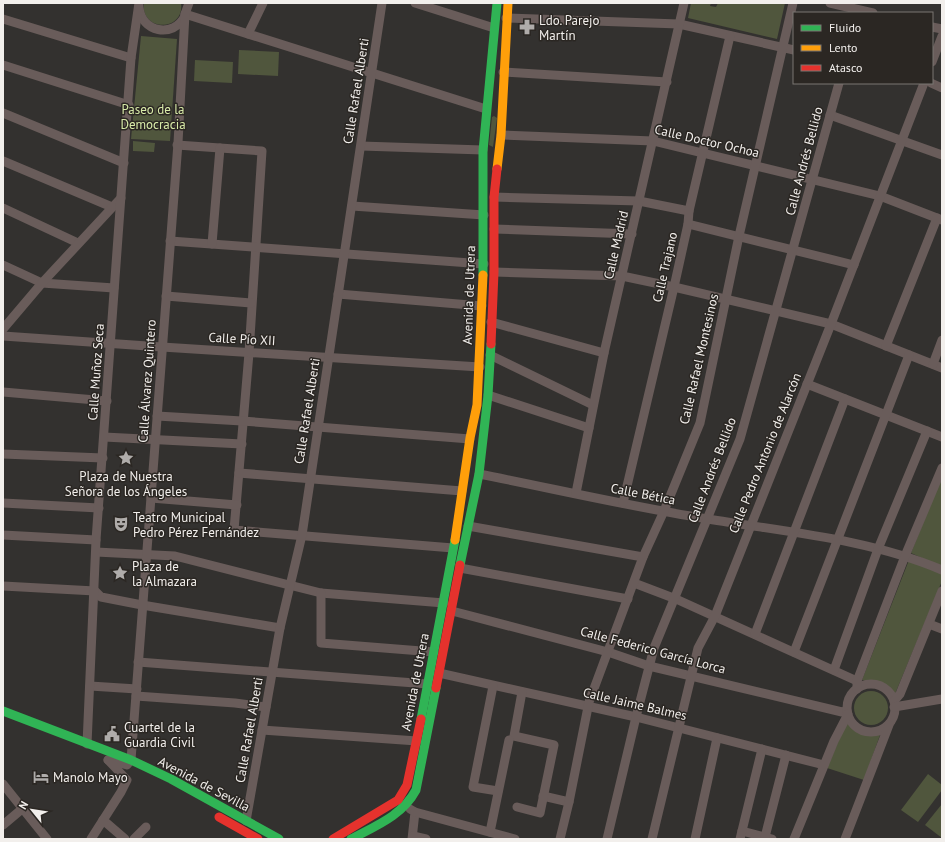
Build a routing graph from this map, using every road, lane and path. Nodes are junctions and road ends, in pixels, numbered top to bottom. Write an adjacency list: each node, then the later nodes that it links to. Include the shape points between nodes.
1 (139, 3): 12 (street, via 142,19 151,28 158,30 174,28); 22 (street, Calle Muñoz Seca)
2 (188, 3): 12 (street, Calle Álvarez Quintero)
3 (263, 3): 17 (street)
4 (382, 3): 25 (street, Calle Rafael Alberti)
5 (415, 3): 16 (street)
6 (497, 3): 16 (street)
7 (508, 3): 13 (street)
8 (684, 3): 15 (street, Calle Madrid)
9 (793, 3): 20 (street, Calle Rafael Montesinos)
10 (830, 3): 11 (street)
11 (869, 12)
12 (185, 14): 17 (street); 40 (street, Calle Álvarez Quintero)
13 (506, 18): 15 (street); 26 (street)
14 (3, 20): 22 (street)
15 (679, 24): 18 (street); 27 (street, Calle Madrid)
16 (494, 28): 34 (street)
17 (248, 34): 25 (street)
18 (730, 36): 20 (street); 44 (street, Calle Trajano)
19 (942, 36): 23 (street)
20 (782, 47): 21 (street); 49 (street, Calle Rafael Montesinos)
21 (793, 50)
22 (132, 58): 32 (street, Calle Muñoz Seca)
23 (933, 59)
24 (3, 65): 32 (street)
25 (372, 72): 34 (street); 41 (street, Calle Rafael Alberti)
26 (503, 72): 27 (street); 33 (street)
27 (667, 82): 39 (street, Calle Madrid)
28 (839, 84): 36 (street, Calle Andrés Bellido)
29 (924, 84): 38 (street, Calle Pedro Antonio de Alarcón)
30 (932, 84): 31 (street)
31 (942, 88)
32 (129, 105): 48 (street, Calle Muñoz Seca)
33 (501, 108): 34 (street, via 492,105); 37 (street, Avenida de Utrera)
34 (486, 109): 43 (street, Avenida de Utrera)
35 (3, 113): 48 (street)
36 (830, 115): 38 (street); 50 (street, Calle Andrés Bellido)
37 (501, 135): 39 (street, Calle Doctor Ochoa); 45 (street, Avenida de Utrera)
38 (902, 139): 46 (street); 51 (street, Calle Pedro Antonio de Alarcón)
39 (653, 141): 44 (street, Calle Doctor Ochoa); 54 (street, Calle Madrid)
40 (177, 145): 42 (street); 65 (street, Calle Álvarez Quintero)
41 (361, 146): 43 (street); 55 (street, Calle Rafael Alberti)
42 (220, 148): 67 (street); 68 (street, via 262,151)
43 (483, 150): 45 (street, via 490,157); 59 (street, Avenida de Utrera)
44 (703, 153): 49 (street, Calle Doctor Ochoa); 58 (street, Calle Trajano)
45 (498, 155): 52 (street, Avenida de Utrera)
46 (942, 155)
47 (3, 161): 56 (street)
48 (124, 163): 53 (street, Calle Muñoz Seca)
49 (755, 165): 50 (street, Calle Doctor Ochoa); 64 (street, Calle Rafael Montesinos)
50 (812, 180): 51 (street, Calle Doctor Ochoa); 69 (street, Calle Andrés Bellido)
51 (880, 196): 60 (street, Calle Doctor Ochoa); 73 (street, Calle Pedro Antonio de Alarcón)
52 (494, 197): 54 (street); 62 (street, Avenida de Utrera)
53 (121, 198): 56 (street); 78 (street, Calle Muñoz Seca)
54 (639, 201): 58 (street); 63 (street, Calle Madrid)
55 (352, 206): 59 (street); 70 (street, Calle Rafael Alberti)
56 (112, 207): 66 (street)
57 (3, 208): 66 (street)
58 (689, 212): 61 (street, Calle Trajano)
59 (484, 215): 71 (street, Avenida de Utrera)
60 (939, 219): 90 (street)
61 (688, 224): 64 (street); 77 (street, Calle Trajano)
62 (494, 229): 63 (street); 74 (street, Avenida de Utrera)
63 (632, 234): 75 (street, Calle Madrid)
64 (739, 236): 69 (street); 81 (street, Calle Rafael Montesinos)
65 (170, 241): 67 (street); 80 (street, Calle Álvarez Quintero)
66 (78, 243): 76 (street)
67 (212, 244): 68 (street)
68 (255, 248): 70 (street); 82 (street)
69 (793, 251): 73 (street); 84 (street, Calle Andrés Bellido)
70 (344, 254): 71 (street); 79 (street, Calle Rafael Alberti)
71 (484, 264): 83 (street, Avenida de Utrera)
72 (3, 265): 76 (street)
73 (854, 265): 86 (street, Calle Pedro Antonio de Alarcón)
74 (494, 272): 75 (street); 85 (street, Avenida de Utrera)
75 (622, 276): 77 (street); 93 (street, Calle Madrid)
76 (42, 283): 78 (street); 87 (street)
77 (674, 287): 81 (street); 129 (street, Calle Trajano)
78 (114, 288): 89 (street, Calle Muñoz Seca)
79 (338, 294): 83 (street); 96 (street, Calle Rafael Alberti)
80 (166, 296): 82 (street); 91 (street, Calle Álvarez Quintero)
81 (726, 299): 84 (street); 132 (street, Calle Rafael Montesinos, via 700,423)
82 (251, 303): 92 (street)
83 (482, 306): 98 (street, Avenida de Utrera)
84 (775, 311): 86 (street); 133 (street, Calle Andrés Bellido, via 740,439)
85 (491, 322): 93 (street); 94 (street, Avenida de Utrera)
86 (831, 324): 90 (street); 100 (street, Calle Pedro Antonio de Alarcón)
87 (3, 329): 89 (street, Calle Pío XII)
88 (942, 340): 97 (street)
89 (111, 344): 91 (street, Calle Pío XII); 104 (street, Calle Muñoz Seca)
90 (886, 346): 95 (street)
91 (162, 348): 92 (street, Calle Pío XII); 107 (street, Calle Álvarez Quintero)
92 (249, 353): 96 (street, Calle Pío XII); 108 (street)
93 (604, 353): 105 (street, Calle Madrid)
94 (490, 355): 102 (street, Avenida de Utrera); 105 (street)
95 (909, 355): 97 (street); 106 (street)
96 (329, 357): 98 (street, Calle Pío XII); 109 (street, Calle Rafael Alberti)
97 (933, 364): 99 (street)
98 (480, 367): 114 (street, Avenida de Utrera, via 477,405)
99 (942, 368)
100 (807, 384): 103 (street); 135 (street, Calle Pedro Antonio de Alarcón)
101 (3, 392): 104 (street)
102 (488, 394): 110 (street); 116 (street, Avenida de Utrera)
103 (845, 399): 106 (street); 136 (street)
104 (107, 401): 112 (street, Calle Muñoz Seca)
105 (593, 405): 110 (street, Calle Madrid)
106 (885, 415): 111 (street); 140 (street)
107 (157, 416): 108 (street); 115 (street, Calle Álvarez Quintero)
108 (242, 421): 109 (street); 117 (street)
109 (317, 427): 114 (street); 123 (street, Calle Rafael Alberti)
110 (588, 428): 126 (street, Calle Madrid)
111 (927, 431): 113 (street); 142 (street)
112 (104, 437): 115 (street); 119 (street, Calle Muñoz Seca)
113 (942, 437)
114 (470, 438): 116 (street); 124 (street, Avenida de Utrera)
115 (155, 439): 117 (street); 127 (street, Calle Álvarez Quintero)
116 (484, 441): 122 (street, Avenida de Utrera)
117 (242, 444): 121 (street)
118 (3, 454): 119 (street)
119 (103, 458): 131 (street, Calle Muñoz Seca)
120 (942, 468): 145 (street)
121 (239, 473): 123 (street); 130 (street)
122 (479, 474): 125 (street, Avenida de Utrera); 126 (street, Calle Bética)
123 (310, 478): 124 (street); 137 (street, Calle Rafael Alberti)
124 (462, 491): 125 (street, via 470,495); 141 (street, Avenida de Utrera)
125 (476, 492): 134 (street, Avenida de Utrera)
126 (576, 493): 129 (street, Calle Bética)
127 (152, 498): 130 (street); 144 (street, Calle Álvarez Quintero)
128 (3, 503): 131 (street)
129 (623, 503): 132 (street, Calle Bética)
130 (237, 505): 137 (street, via 234,530)
131 (99, 508): 139 (street, Calle Muñoz Seca)
132 (664, 511): 133 (street, Calle Bética); 146 (street, Calle Rafael Montesinos)
133 (707, 519): 135 (street, Calle Bética); 155 (street, Calle Andrés Bellido)
134 (468, 526): 146 (street); 147 (street, Avenida de Utrera)
135 (750, 526): 136 (street, Calle Bética); 160 (street, Calle Pedro Antonio de Alarcón)
136 (793, 533): 140 (street, Calle Bética); 164 (street)
137 (302, 535): 141 (street); 150 (street, Calle Rafael Alberti)
138 (3, 536): 139 (street)
139 (96, 540): 143 (street, Calle Muñoz Seca)
140 (837, 540): 142 (street, Calle Bética); 167 (street)
141 (453, 548): 157 (street, Avenida de Utrera)
142 (878, 549): 145 (street, Calle Bética); 170 (street)
143 (96, 552): 144 (street); 152 (street, Calle Muñoz Seca)
144 (146, 554): 150 (street, via 175,556); 158 (street, Calle Álvarez Quintero)
145 (905, 556): 148 (street, Calle Bética); 175 (street)
146 (643, 557): 149 (street, Calle Rafael Montesinos)
147 (460, 568): 156 (street); 159 (street, Avenida de Utrera)
148 (942, 570)
149 (634, 583): 155 (street); 156 (street, Calle Rafael Montesinos)
150 (291, 585): 154 (street); 162 (street, Calle Rafael Alberti)
151 (3, 586): 152 (street)
152 (95, 591): 158 (street, via 101,597); 176 (street, Calle Muñoz Seca)
153 (942, 591): 161 (street)
154 (321, 593): 157 (street); 165 (street, via 321,643)
155 (676, 598): 160 (street); 169 (street, Calle Andrés Bellido)
156 (628, 599): 166 (street, Calle Rafael Montesinos)
157 (444, 603): 165 (street, Avenida de Utrera)
158 (142, 605): 162 (street); 168 (street, Calle Álvarez Quintero)
159 (452, 611): 166 (street, Calle Federico García Lorca); 172 (street, Avenida de Utrera)
160 (715, 616): 164 (street); 173 (street, Calle Pedro Antonio de Alarcón, via 698,648)
161 (929, 624): 163 (street); 181 (street)
162 (280, 628): 171 (street, Calle Rafael Alberti)
163 (942, 629)
164 (755, 634): 167 (street)
165 (434, 652): 174 (street, Avenida de Utrera)
166 (608, 652): 169 (street, Calle Federico García Lorca); 182 (street, Calle Rafael Montesinos)
167 (794, 652): 170 (street)
168 (138, 662): 171 (street); 179 (street, Calle Álvarez Quintero)
169 (649, 666): 173 (street, Calle Federico García Lorca); 186 (street, Calle Andrés Bellido)
170 (834, 670): 175 (street)
171 (272, 673): 174 (street); 183 (street, Calle Rafael Alberti)
172 (439, 673): 177 (street, Calle Jaime Balmes); 204 (street, Avenida de Utrera, via 416,790)
173 (691, 675): 185 (street, Calle Federico García Lorca); 189 (street, Calle Pedro Antonio de Alarcón)
174 (428, 684): 193 (street, Avenida de Utrera)
175 (857, 685): 181 (street, via 878,686 888,692); 185 (street, via 848,701)
176 (90, 686): 179 (street); 194 (street, Calle Muñoz Seca)
177 (492, 686): 178 (street, Calle Jaime Balmes); 201 (street, via 469,787)
178 (522, 692): 182 (street, Calle Jaime Balmes); 202 (street, via 514,736 554,745)
179 (136, 693): 183 (street); 198 (street, Calle Álvarez Quintero)
180 (942, 699): 181 (street)
181 (894, 704): 188 (street)
182 (588, 706): 186 (street, Calle Jaime Balmes); 203 (street, Calle Rafael Montesinos)
183 (266, 707): 190 (street, Calle Rafael Alberti)
184 (3, 711): 194 (street, Avenida de Sevilla)
185 (848, 713): 188 (street, via 856,726 866,732 881,730); 199 (street)
186 (636, 717): 189 (street, Calle Jaime Balmes); 228 (street, Calle Andrés Bellido)
187 (3, 719): 197 (street, Avenida de Sevilla)
188 (892, 720): 232 (street)
189 (678, 727): 191 (street, Calle Jaime Balmes); 229 (street, Calle Pedro Antonio de Alarcón)
190 (262, 730): 193 (street); 209 (street, Calle Rafael Alberti)
191 (717, 738): 195 (street, Calle Jaime Balmes); 230 (street)
192 (509, 740): 201 (street)
193 (416, 741): 223 (street, Avenida de Utrera, via 407,785 398,800)
194 (87, 744): 198 (street, Avenida de Sevilla)
195 (762, 749): 196 (street, Calle Jaime Balmes); 213 (street)
196 (786, 755): 199 (street, Calle Jaime Balmes); 216 (street)
197 (108, 760): 198 (street, via 126,765); 208 (street, via 127,780); 214 (street, Avenida de Sevilla, via 168,787)
198 (131, 760): 209 (street, Avenida de Sevilla)
199 (824, 765): 231 (street)
200 (3, 784): 206 (street)
201 (498, 792): 212 (street)
202 (543, 796): 203 (street); 205 (street, via 540,813)
203 (569, 802): 227 (street, Calle Rafael Montesinos)
204 (405, 807): 207 (street); 224 (street, Avenida de Utrera)
205 (517, 807)
206 (22, 809): 210 (street); 217 (street)
207 (415, 812): 212 (street); 215 (street)
208 (103, 820): 218 (street); 219 (street)
209 (246, 821): 222 (street, Avenida de Sevilla)
210 (3, 825)
211 (146, 826): 220 (street)
212 (490, 832): 226 (street)
213 (740, 835): 216 (street)
214 (245, 836): 221 (street, Avenida de Sevilla)
215 (413, 837): 225 (street)
216 (768, 838)
217 (47, 839)
218 (90, 839)
219 (125, 839)
220 (134, 839)
221 (258, 839)
222 (279, 839)
223 (333, 839)
224 (352, 839)
225 (426, 839)
226 (515, 839)
227 (560, 839)
228 (607, 839)
229 (652, 839)
230 (695, 839)
231 (794, 839)
232 (845, 839)

